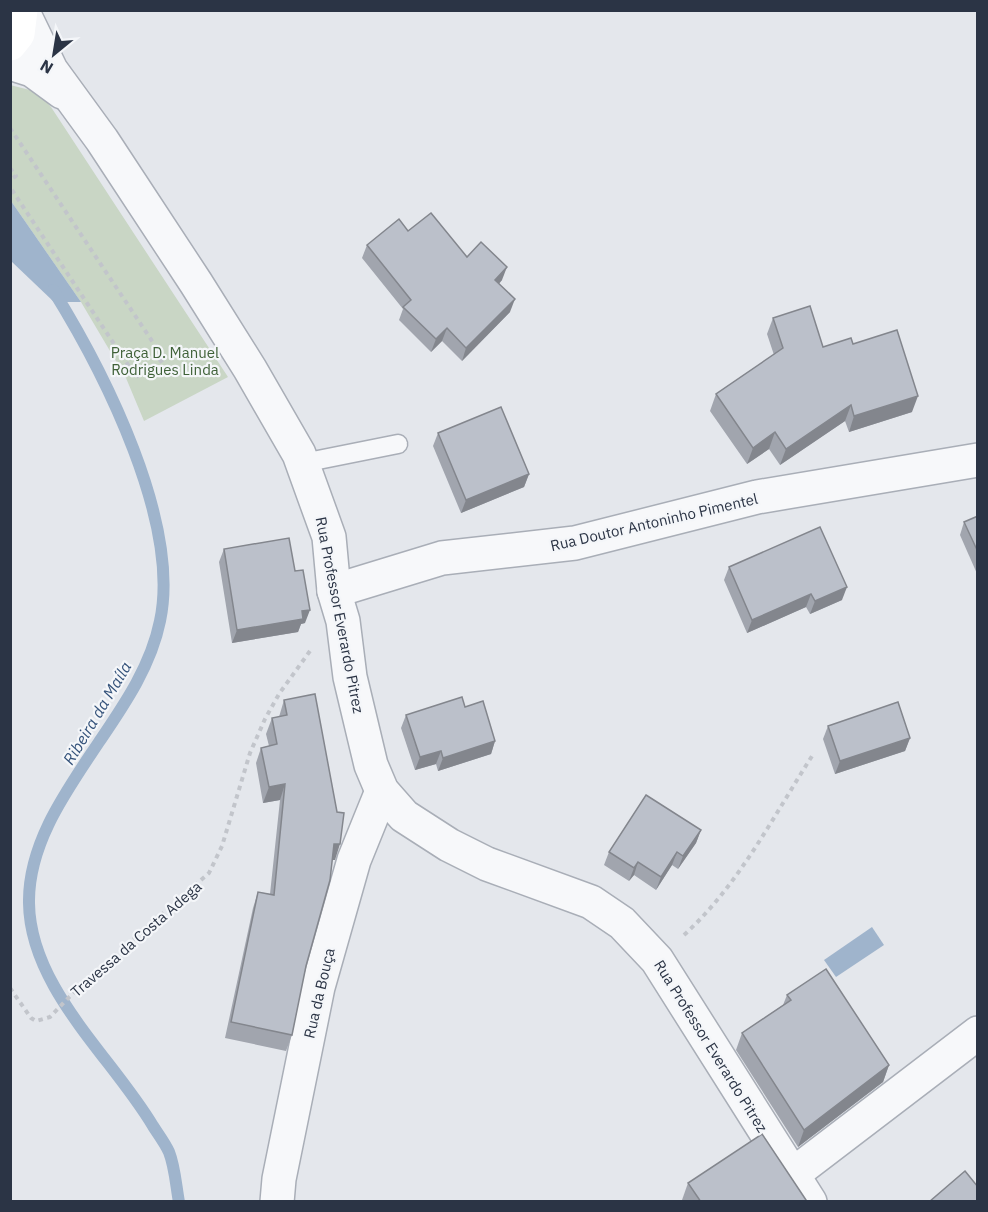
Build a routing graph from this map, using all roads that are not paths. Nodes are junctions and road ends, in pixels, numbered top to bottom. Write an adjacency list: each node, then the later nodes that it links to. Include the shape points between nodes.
1 (22, 10): 2 (main road, via 18,34); 4 (street, via 51,70)
2 (10, 44)
3 (10, 63): 4 (street, via 46,79)
4 (76, 106): 7 (street, Rua Professor Everardo Pitrez, via 196,283)
5 (398, 444): 7 (lane)
6 (978, 460): 8 (street, Rua Doutor Antoninho Pimentel, via 757,497 575,543 442,558)
7 (303, 463): 8 (street, Rua Professor Everardo Pitrez, via 329,537)
8 (339, 606): 9 (street, Rua Professor Everardo Pitrez, via 350,677)
9 (381, 791): 11 (street, Rua Professor Everardo Pitrez, via 404,816 449,845 488,864 591,902 622,923 657,960); 12 (street, Rua da Bouça, via 354,860 318,987)
10 (978, 1033): 11 (street)
11 (792, 1175): 13 (street, Rua Professor Everardo Pitrez)
12 (277, 1202)
13 (810, 1202)

